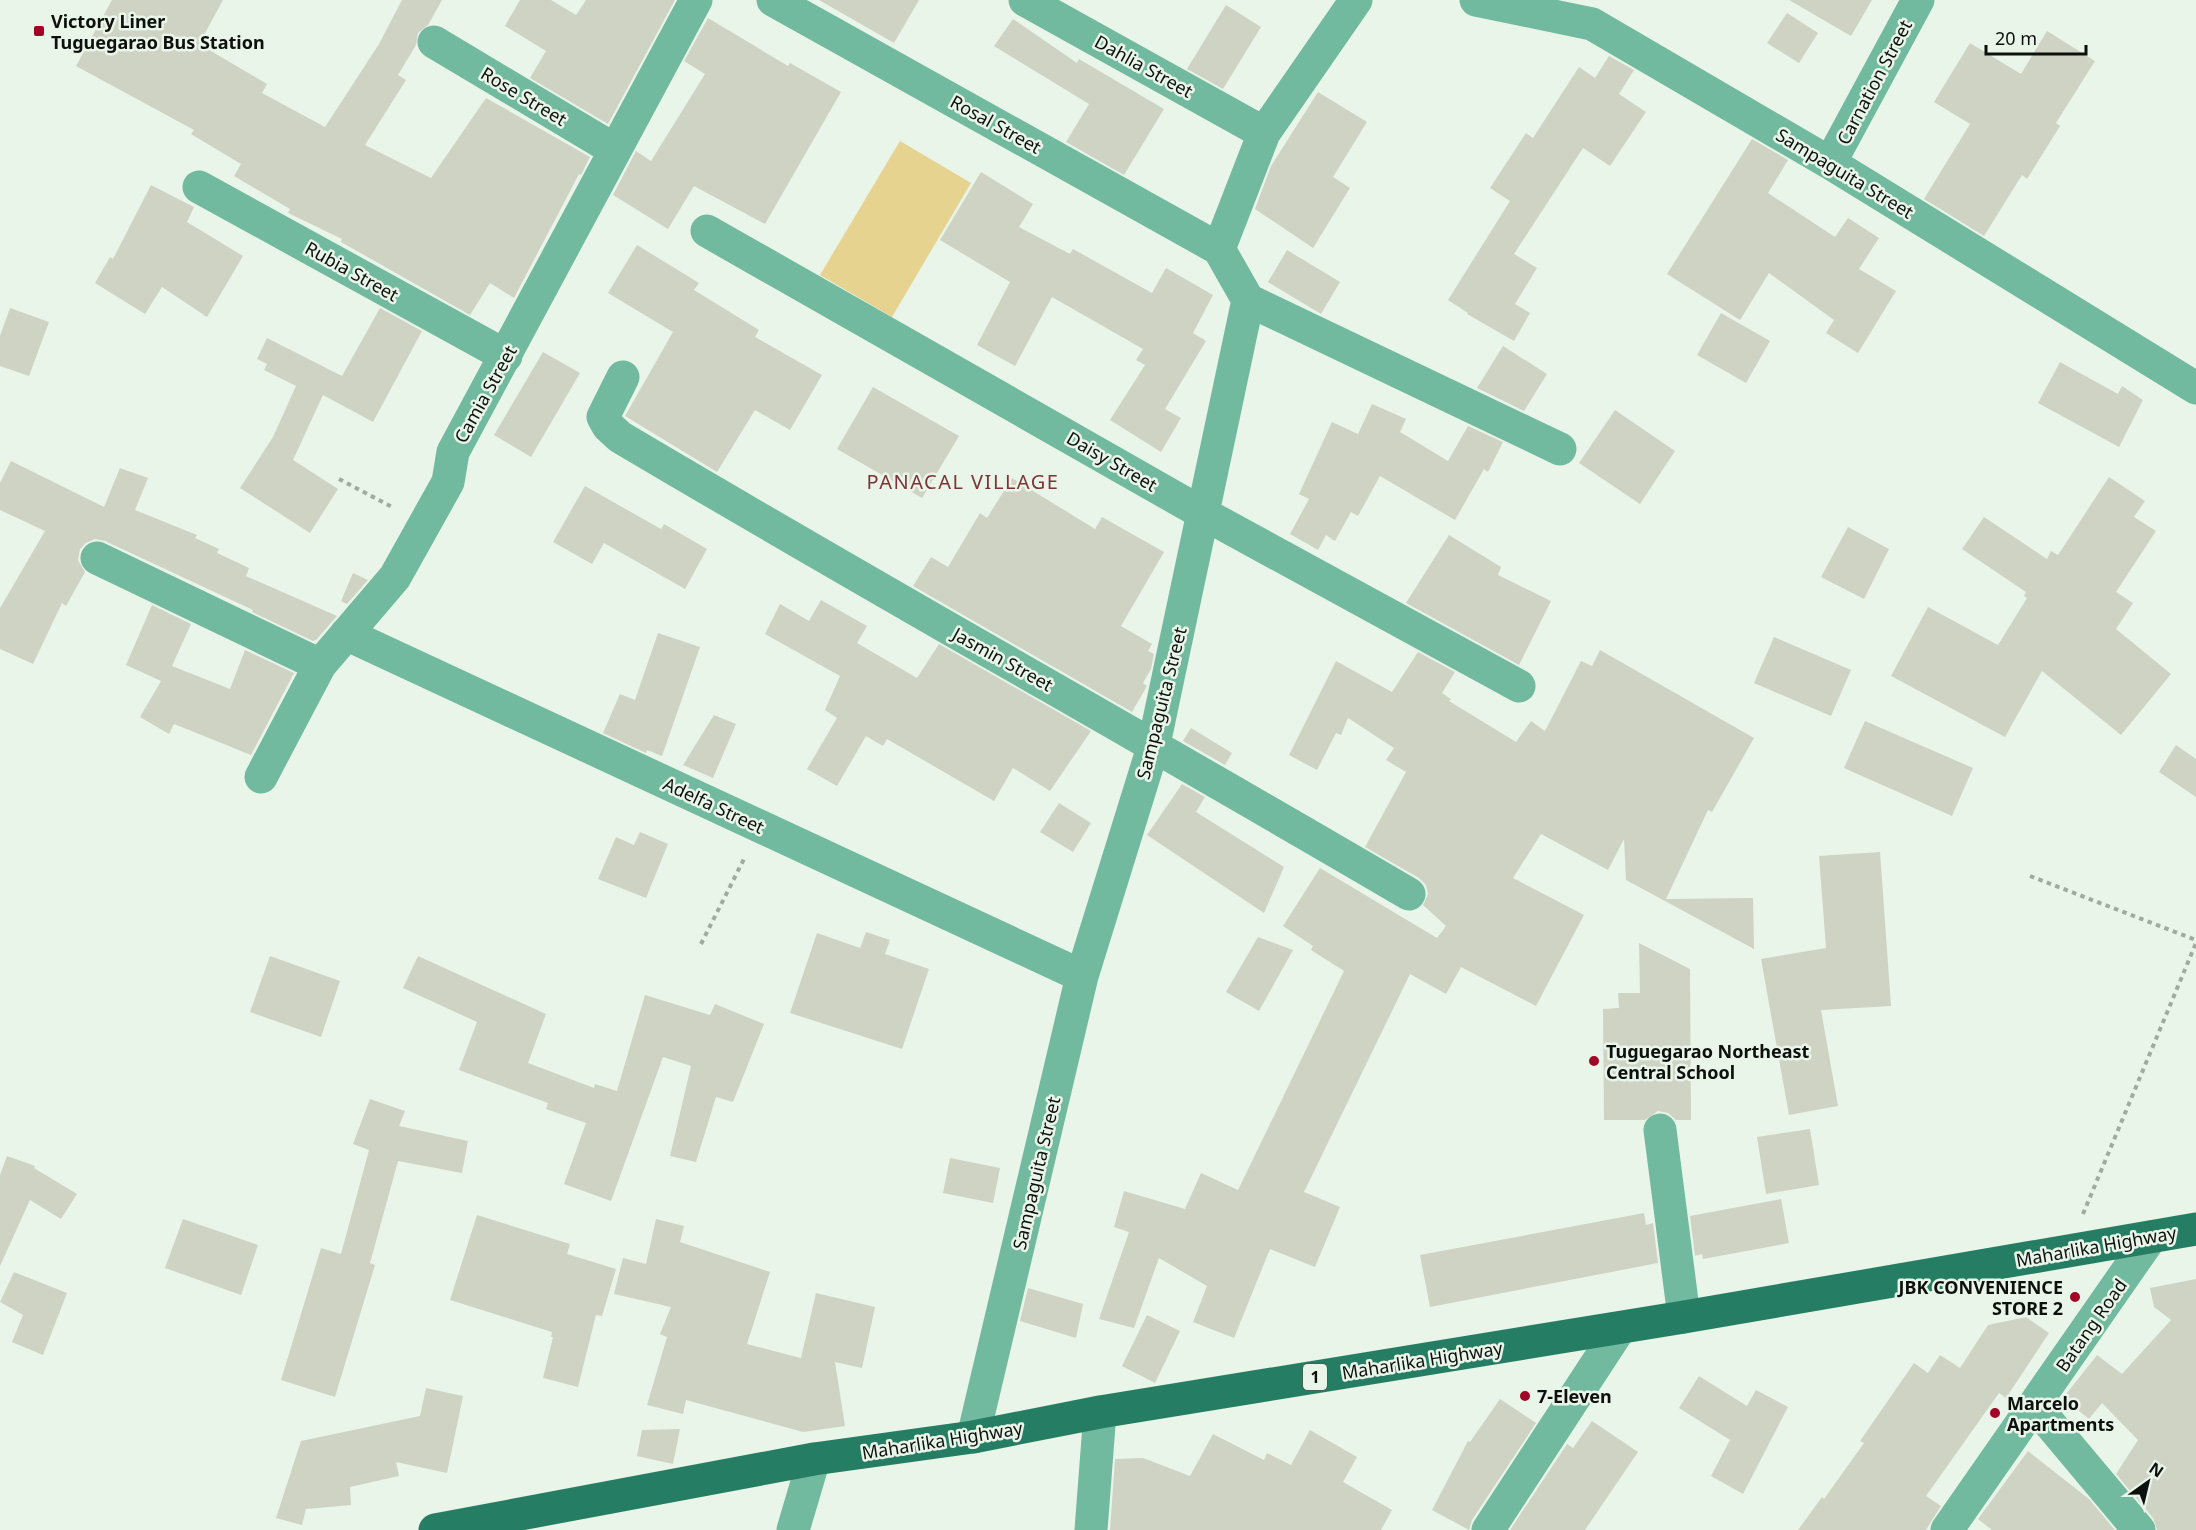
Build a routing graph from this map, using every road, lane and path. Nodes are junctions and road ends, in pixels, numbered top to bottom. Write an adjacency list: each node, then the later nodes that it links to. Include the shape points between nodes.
1 (696, 0): 10 (street, Camia Street)
2 (773, 0): 14 (street, Rosal Street)
3 (1024, 0): 9 (street, Dahlia Street)
4 (1356, 0): 9 (street)
5 (1476, 0): 7 (street, Sampaguita Street)
6 (1918, 0): 11 (street, Carnation Street)
7 (1596, 12): 11 (street, Sampaguita Street)
8 (434, 42): 10 (street, Rose Street)
9 (1264, 133): 14 (street)
10 (615, 150): 16 (street, Camia Street)
11 (1830, 163): 18 (street, Sampaguita Street)
12 (199, 187): 16 (street, Rubia Street)
13 (707, 231): 21 (street, Daisy Street)
14 (1219, 249): 15 (street)
15 (1248, 300): 19 (street); 21 (street, Sampaguita Street)
16 (506, 356): 22 (street, Camia Street, via 453,452 448,482)
17 (622, 377): 27 (street, Jasmin Street, via 603,417 620,437)
18 (2196, 388)
19 (1560, 449)
20 (339, 479): 22 (path)
21 (1204, 514): 26 (street, Daisy Street); 27 (street, Sampaguita Street)
22 (424, 524): 24 (street, Camia Street, via 395,577)
23 (98, 558): 25 (street)
24 (346, 634): 25 (street, Camia Street); 29 (street, Adelfa Street)
25 (320, 665): 28 (street, Camia Street)
26 (1519, 686)
27 (1154, 744): 31 (street, Jasmin Street); 34 (street, Sampaguita Street)
28 (261, 777)
29 (760, 826): 33 (path); 34 (street, Adelfa Street)
30 (2030, 876): 32 (path)
31 (1409, 894)
32 (2196, 942): 38 (path)
33 (701, 944)
34 (1082, 976): 43 (street, Sampaguita Street)
35 (1660, 1130): 39 (street)
36 (2196, 1229): 37 (main road, Maharlika Highway / 1)
37 (2151, 1237): 38 (main road, Maharlika Highway / 1); 41 (street, Batang Road)
38 (2067, 1251): 39 (main road, Maharlika Highway / 1)
39 (1684, 1317): 40 (main road, Maharlika Highway / 1)
40 (1620, 1328): 42 (main road, Maharlika Highway / 1); 48 (street)
41 (2035, 1406): 49 (street, Batang Road); 50 (street)
42 (1100, 1412): 43 (main road, Maharlika Highway / 1); 47 (street)
43 (973, 1437): 44 (main road, Maharlika Highway / 1)
44 (814, 1459): 45 (main road, Maharlika Highway / 1); 46 (street)
45 (435, 1530)
46 (793, 1530)
47 (1091, 1530)
48 (1488, 1530)
49 (1947, 1530)
50 (2139, 1530)

